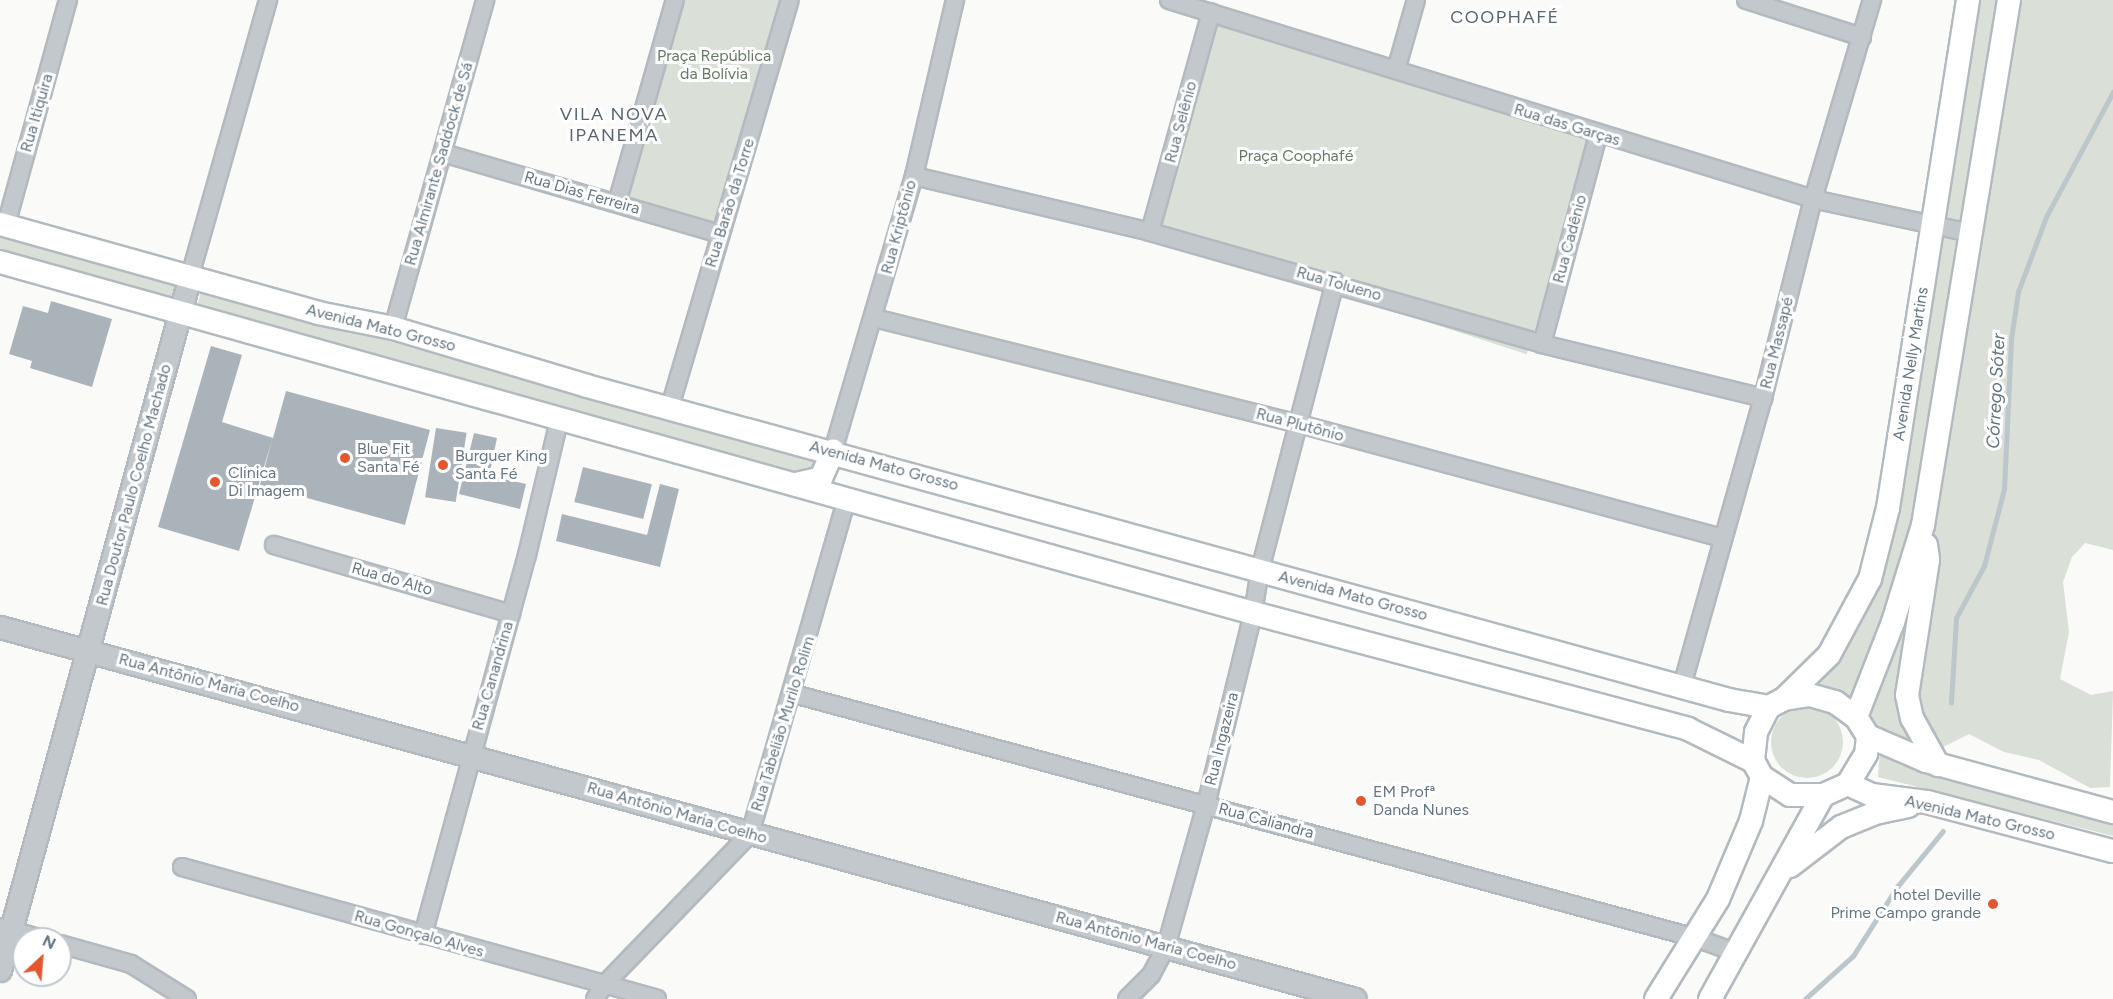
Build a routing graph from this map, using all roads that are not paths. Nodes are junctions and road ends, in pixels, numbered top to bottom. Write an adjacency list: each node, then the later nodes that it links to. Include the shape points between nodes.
1 (69, 0): 21 (street, Rua Itiquira)
2 (268, 0): 27 (street, Rua Doutor Paulo Coelho Machado)
3 (483, 0): 17 (street, Rua Almirante Saddock de Sá)
4 (675, 0): 20 (street)
5 (790, 0): 25 (street, Rua Barão da Torre)
6 (955, 0): 18 (street, Rua Kriptônio)
7 (1169, 0): 13 (street, Rua das Garças)
8 (1416, 0): 15 (street)
9 (1746, 0): 14 (street)
10 (1872, 0): 14 (street, Rua Massapé)
11 (1968, 0): 22 (main road, Avenida Nelly Martins)
12 (2009, 0): 24 (main road)
13 (1211, 12): 15 (street, Rua das Garças); 23 (street, Rua Selênio)
14 (1862, 38): 19 (street, Rua Massapé)
15 (1396, 70): 16 (street, Rua das Garças)
16 (1598, 135): 19 (street, Rua das Garças); 32 (street, Rua Cadênio)
17 (443, 153): 20 (street, Rua Dias Ferreira); 31 (street, Rua Almirante Saddock de Sá)
18 (914, 176): 23 (street, Rua Tolueno); 30 (street, Rua Kriptônio)
19 (1814, 199): 22 (street, Rua das Garças); 34 (street, Rua Massapé)
20 (617, 203): 25 (street, Rua Dias Ferreira)
21 (3, 224): 27 (main road, Avenida Mato Grosso)
22 (1934, 226): 24 (street, Rua das Garças); 51 (main road, Avenida Nelly Martins, via 1888,508 1870,579 1828,655)
23 (1150, 232): 28 (street, Rua Tolueno)
24 (1970, 232): 41 (main road)
25 (720, 234): 35 (street, Rua Barão da Torre)
26 (0, 262): 29 (main road)
27 (190, 276): 29 (street, Rua Doutor Paulo Coelho Machado); 31 (main road, Avenida Mato Grosso, via 318,314)
28 (1335, 282): 32 (street, Rua Tolueno); 37 (street, Rua Ingazeira)
29 (180, 315): 36 (main road); 48 (street, Rua Doutor Paulo Coelho Machado)
30 (874, 318): 37 (street, Rua Plutônio); 38 (street, Rua Kriptônio)
31 (393, 328): 33 (main road, Avenida Mato Grosso)
32 (1542, 344): 34 (street, Rua Tolueno)
33 (586, 386): 35 (main road, Avenida Mato Grosso); 36 (main road, via 570,394)
34 (1763, 398): 42 (street, Rua Massapé)
35 (670, 407): 38 (main road, Avenida Mato Grosso)
36 (560, 417): 39 (main road); 46 (street, Rua Canandrina)
37 (1296, 423): 42 (street, Rua Plutônio); 44 (street, Rua Ingazeira)
38 (833, 451): 39 (main road, via 821,478); 44 (main road, Avenida Mato Grosso)
39 (795, 484): 40 (main road)
40 (847, 499): 45 (main road); 50 (street, Rua Tabelião Murilo Rolim)
41 (1923, 525): 52 (main road, via 1893,622); 55 (main road, via 1929,560 1906,695 1912,718)
42 (1723, 538): 49 (street, Rua Massapé)
43 (274, 545): 46 (street, Rua do Alto)
44 (1260, 570): 45 (street, Rua Ingazeira); 49 (main road, Avenida Mato Grosso)
45 (1253, 613): 56 (main road, via 1688,729); 60 (street, Rua Ingazeira)
46 (511, 614): 54 (street, Rua Canandrina)
47 (0, 627): 48 (street, Rua Antônio Maria Coelho)
48 (90, 652): 54 (street, Rua Antônio Maria Coelho); 66 (street, Rua Doutor Paulo Coelho Machado)
49 (1682, 686): 51 (main road, Avenida Mato Grosso)
50 (794, 694): 60 (street, Rua Caliandra); 62 (street, Rua Tabelião Murilo Rolim)
51 (1777, 703): 52 (main road, via 1810,695 1835,702); 56 (main road, via 1756,732)
52 (1856, 717): 53 (main road)
53 (1868, 736): 55 (main road); 57 (main road, via 1863,762)
54 (471, 753): 62 (street, Rua Antônio Maria Coelho); 67 (street, Rua Canandrina)
55 (1938, 765): 61 (main road)
56 (1757, 769): 58 (main road, via 1790,795); 68 (main road, via 1751,821 1718,899)
57 (1848, 784): 58 (main road); 59 (main road, Avenida Mato Grosso, via 1872,795)
58 (1823, 795): 65 (main road)
59 (1927, 802): 63 (main road, Avenida Mato Grosso); 65 (main road, via 1875,813 1841,827)
60 (1206, 805): 68 (street, Rua Caliandra); 70 (street, Rua Ingazeira)
61 (2113, 812)
62 (750, 834): 70 (street, Rua Antônio Maria Coelho); 73 (street, Rua Tabelião Murilo Rolim)
63 (2113, 851)
64 (182, 867): 67 (street, Rua Gonçalo Alves)
65 (1779, 875): 71 (main road)
66 (6, 928): 72 (street, Rua Doutor Paulo Coelho Machado)
67 (423, 935): 73 (street, Rua Gonçalo Alves)
68 (1696, 938): 71 (street, Rua Caliandra); 78 (main road)
69 (72, 947): 74 (street, via 131,964)
70 (1166, 947): 76 (street, Rua Ingazeira, via 1151,975); 77 (street, Rua Antônio Maria Coelho)
71 (1737, 953): 79 (main road)
72 (0, 970)
73 (600, 992): 75 (street, Rua Gonçalo Alves)
74 (187, 999)
75 (657, 999)
76 (1127, 999)
77 (1355, 999)
78 (1656, 999)
79 (1710, 999)

